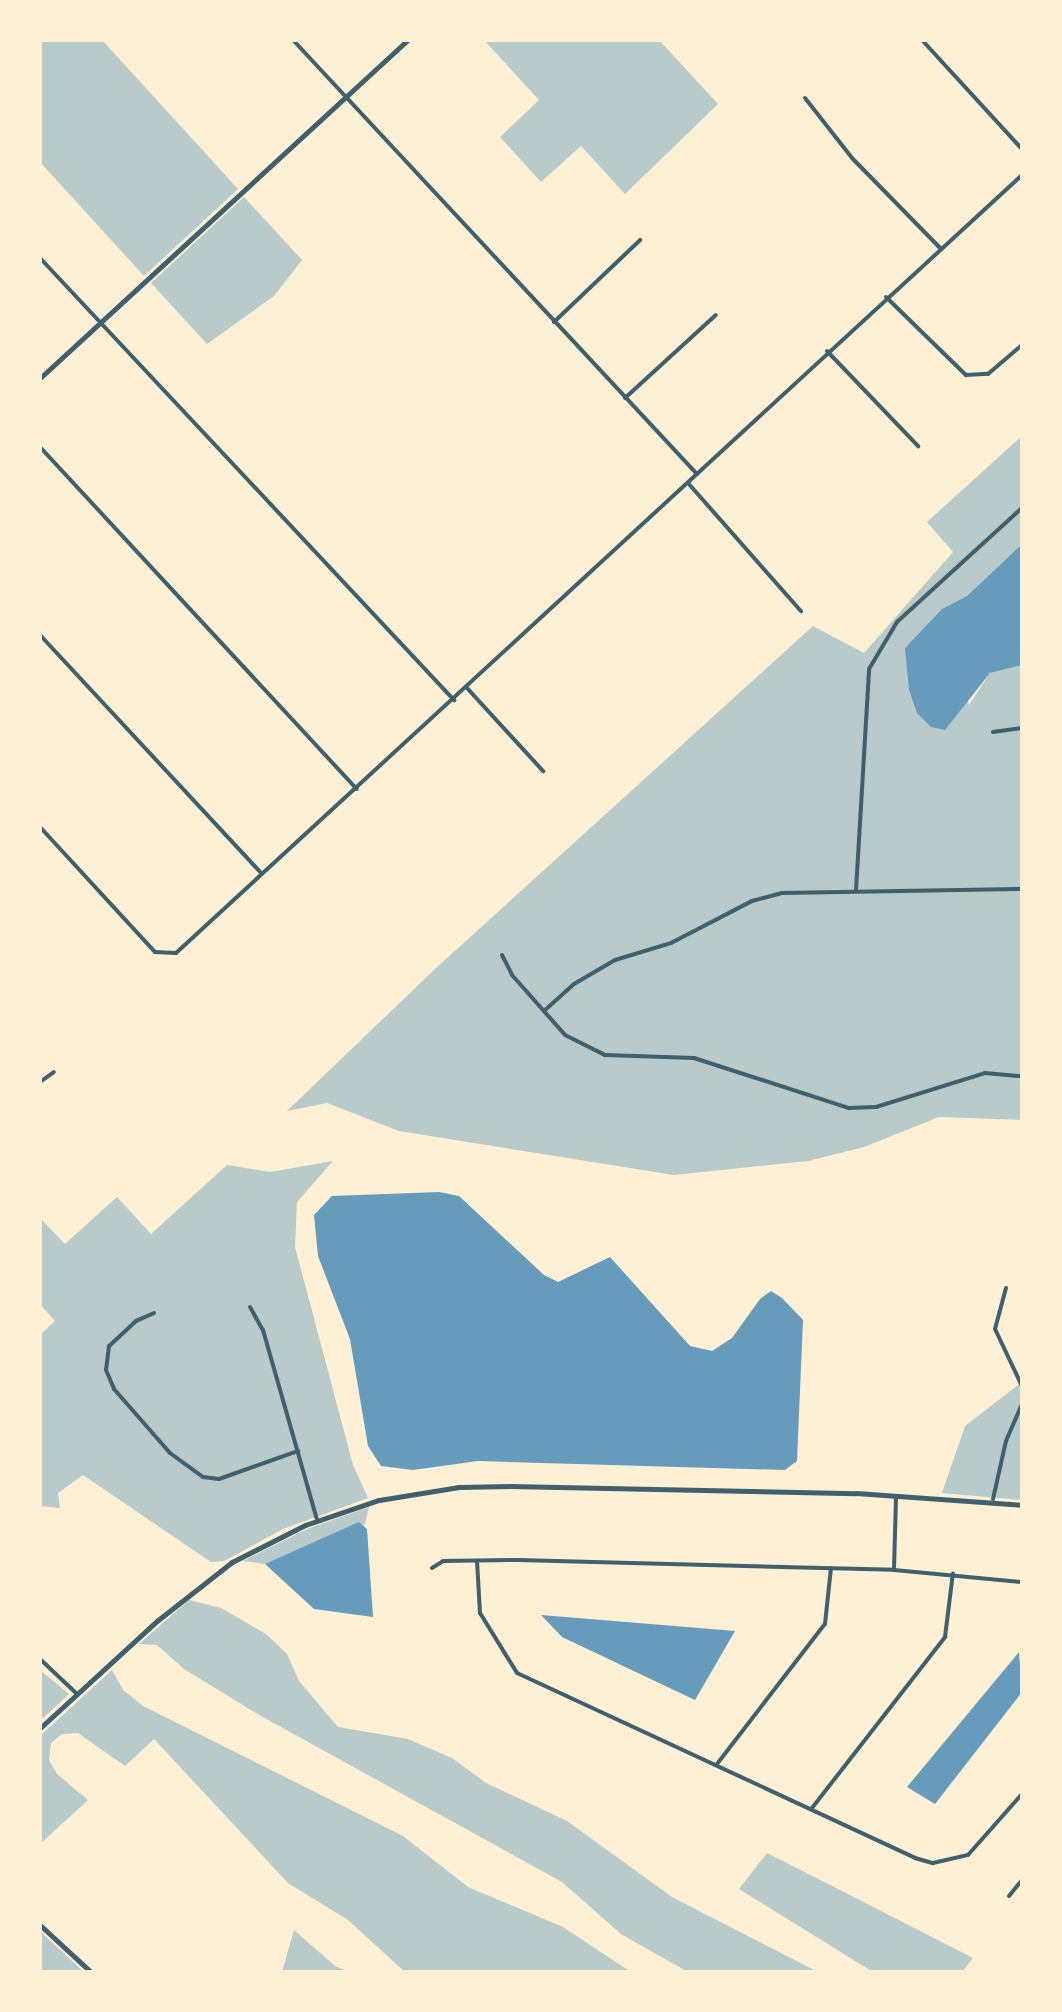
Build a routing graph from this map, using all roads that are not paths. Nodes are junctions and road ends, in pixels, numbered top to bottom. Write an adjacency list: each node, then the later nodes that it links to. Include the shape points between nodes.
1 (293, 40): 4 (street)
2 (407, 40): 4 (street)
3 (922, 40): 6 (street)
4 (346, 97): 13 (street); 14 (street)
5 (805, 98): 9 (street, via 852,158)
6 (1022, 149)
7 (1022, 175): 9 (street)
8 (640, 240): 13 (street)
9 (941, 249): 11 (street)
10 (40, 258): 14 (street)
11 (886, 297): 15 (street, via 966,375 988,374); 16 (street)
12 (716, 315): 18 (street)
13 (554, 322): 18 (street)
14 (100, 323): 17 (street); 27 (street)
15 (1022, 345)
16 (827, 351): 19 (street); 21 (street)
17 (40, 378)
18 (625, 398): 21 (street)
19 (918, 446)
20 (40, 447): 31 (street)
21 (697, 474): 22 (street)
22 (688, 483): 24 (street); 26 (street)
23 (1022, 508): 35 (street, via 897,622 869,669)
24 (801, 611)
25 (40, 635): 33 (street)
26 (467, 688): 27 (street); 30 (street)
27 (454, 700): 31 (street)
28 (1022, 728): 29 (street)
29 (993, 732)
30 (543, 771)
31 (357, 789): 33 (street)
32 (40, 827): 33 (street, via 151,948 165,956 181,950)
33 (260, 872)
34 (1022, 889): 35 (street)
35 (856, 891): 37 (street, via 782,893 752,901 682,938 591,972)
36 (502, 955): 37 (street)
37 (544, 1011): 39 (street, via 565,1035 593,1051 633,1058 694,1058 849,1108 876,1107 985,1073)
38 (54, 1072): 40 (street)
39 (1022, 1076)
40 (40, 1082)
41 (1006, 1288): 44 (street, via 995,1329)
42 (250, 1307): 46 (street, via 263,1330)
43 (154, 1313): 46 (street, via 115,1339 106,1370 114,1389 170,1453 203,1477 219,1479)
44 (1022, 1386)
45 (1022, 1404): 48 (street, via 1006,1441)
46 (298, 1451): 50 (street)
47 (896, 1496): 48 (street); 50 (street, via 459,1487 379,1500); 54 (street)
48 (993, 1499): 49 (street)
49 (1022, 1505)
50 (317, 1520): 58 (street, via 220,1570)
51 (477, 1561): 52 (street, via 443,1561); 53 (street); 60 (street, via 480,1613 517,1673)
52 (432, 1568)
53 (831, 1568): 54 (street); 60 (street, via 825,1624)
54 (894, 1570): 55 (street)
55 (953, 1573): 56 (street); 62 (street, via 945,1637)
56 (1022, 1582)
57 (40, 1659): 58 (street)
58 (77, 1694): 59 (street)
59 (40, 1728)
60 (717, 1765): 62 (street)
61 (1022, 1794): 62 (street, via 981,1846 933,1863)
62 (812, 1808)
63 (1022, 1880): 64 (street)
64 (1009, 1896)
65 (40, 1925): 66 (street)
66 (91, 1972)

